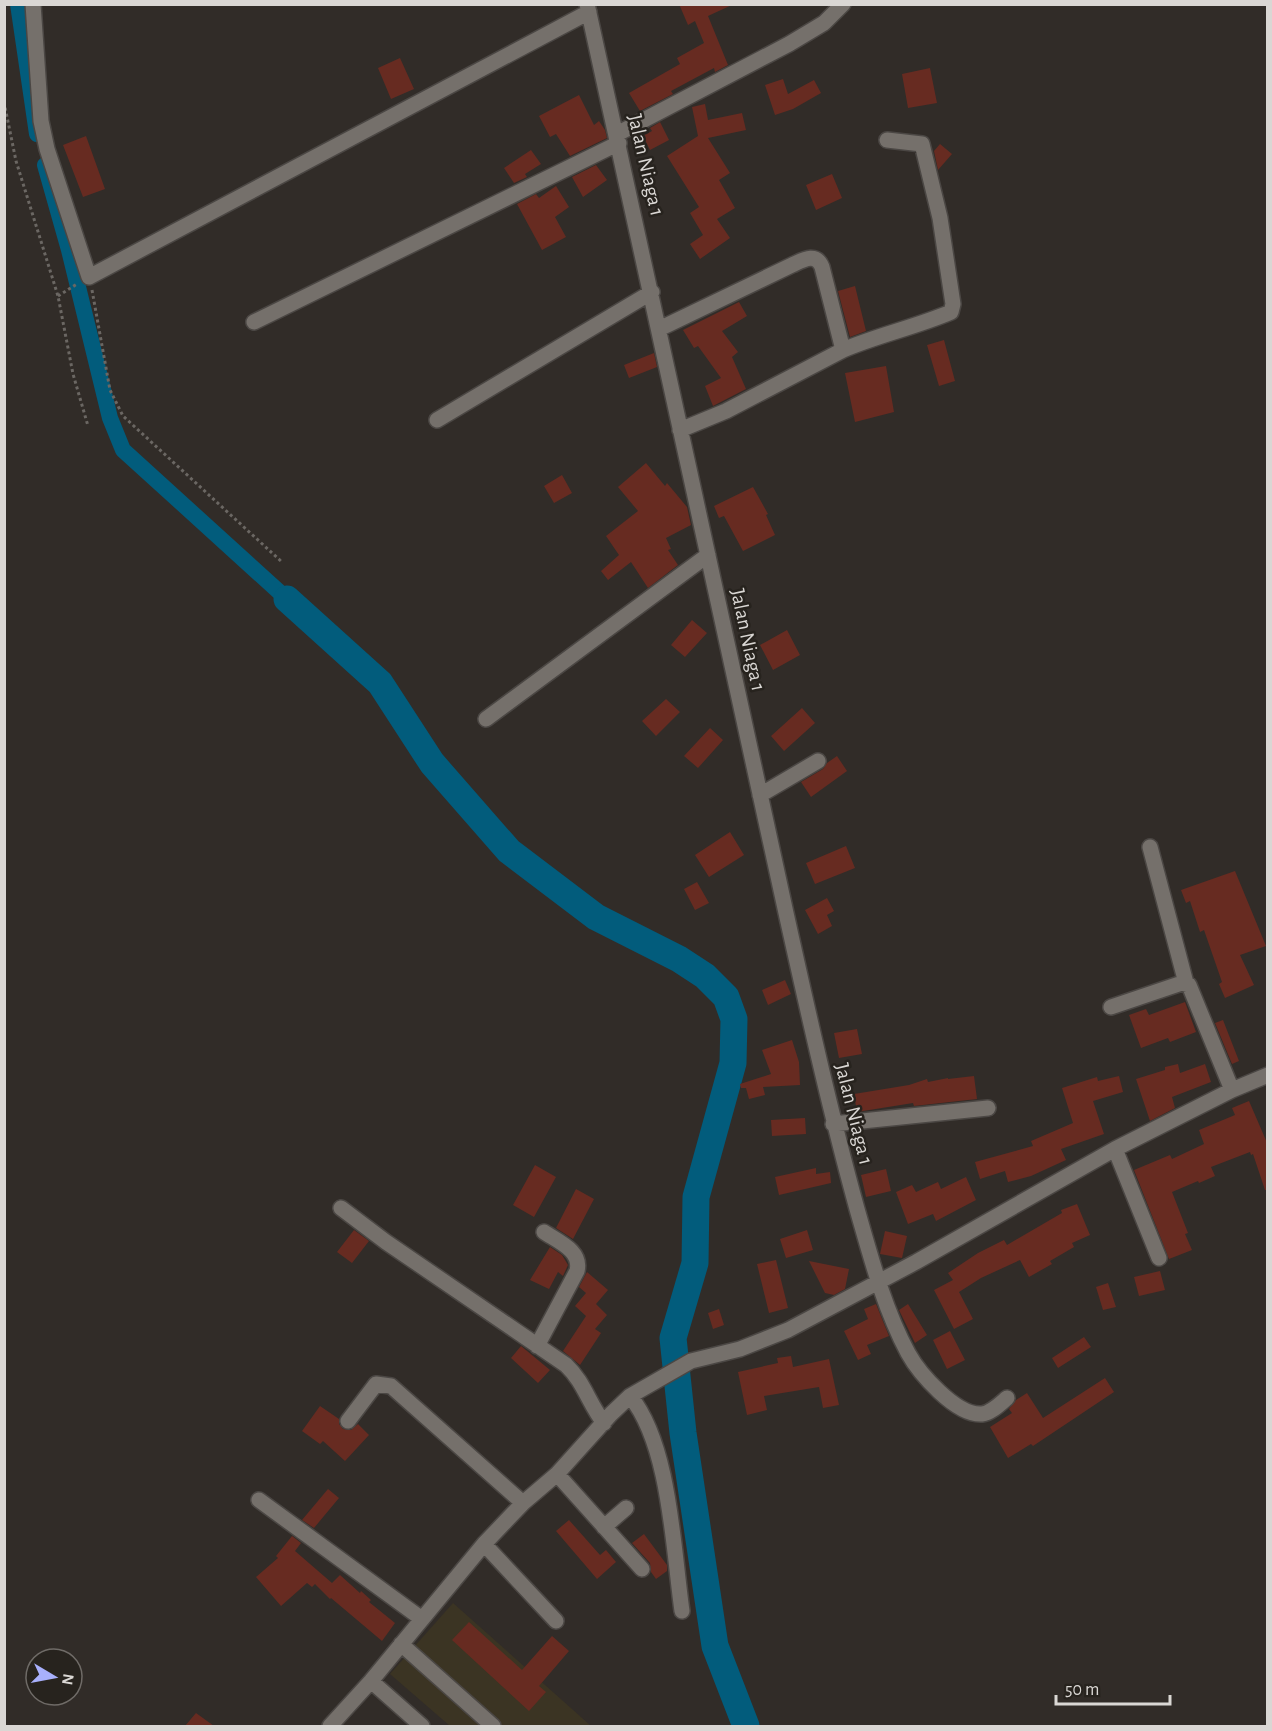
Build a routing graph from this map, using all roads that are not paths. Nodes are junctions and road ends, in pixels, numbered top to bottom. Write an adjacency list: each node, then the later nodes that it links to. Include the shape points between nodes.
1 (33, 4): 3 (street, via 41,121 87,278)
2 (843, 4): 4 (street, via 824,23 789,45)
3 (588, 8): 4 (street, Jalan Niaga 1)
4 (618, 138): 6 (street, Jalan Niaga 1); 7 (street)
5 (887, 140): 9 (street, via 922,144 940,218 953,304 951,312)
6 (652, 292): 8 (street, Jalan Niaga 1); 10 (street)
7 (254, 322)
8 (660, 329): 9 (street, via 814,258 822,267); 11 (street, Jalan Niaga 1)
9 (843, 350): 11 (street, via 726,411)
10 (437, 420)
11 (680, 430): 12 (street, Jalan Niaga 1)
12 (708, 555): 13 (street); 15 (street, Jalan Niaga 1)
13 (486, 719)
14 (818, 761): 15 (street)
15 (760, 795): 22 (street, Jalan Niaga 1)
16 (1150, 847): 17 (street)
17 (1186, 983): 18 (street); 20 (street, via 1192,989)
18 (1111, 1007)
19 (1268, 1075): 20 (street)
20 (1232, 1090): 23 (street)
21 (988, 1108): 22 (street)
22 (833, 1124): 27 (street, Jalan Niaga 1)
23 (1114, 1149): 26 (street); 27 (street)
24 (341, 1208): 28 (street)
25 (544, 1232): 28 (street, via 573,1252 579,1265)
26 (1159, 1258)
27 (878, 1282): 29 (street, via 762,1341 691,1361); 30 (street, Jalan Niaga 1, via 907,1351 953,1403 980,1414 988,1413)
28 (537, 1346): 32 (street, via 574,1372)
29 (630, 1396): 32 (street); 40 (street, via 641,1410 657,1448)
30 (1007, 1398)
31 (348, 1420): 35 (street, via 376,1384 391,1386)
32 (604, 1423): 33 (street)
33 (557, 1474): 35 (street); 37 (street)
34 (259, 1500): 41 (street)
35 (523, 1503): 38 (street)
36 (626, 1508): 37 (street)
37 (604, 1527): 39 (street)
38 (484, 1544): 41 (street); 42 (street)
39 (642, 1569)
40 (682, 1611)
41 (422, 1619): 43 (street)
42 (556, 1621)
43 (401, 1644): 44 (street); 47 (street)
44 (371, 1681): 45 (street); 46 (street)
45 (330, 1726)
46 (422, 1726)
47 (493, 1726)

